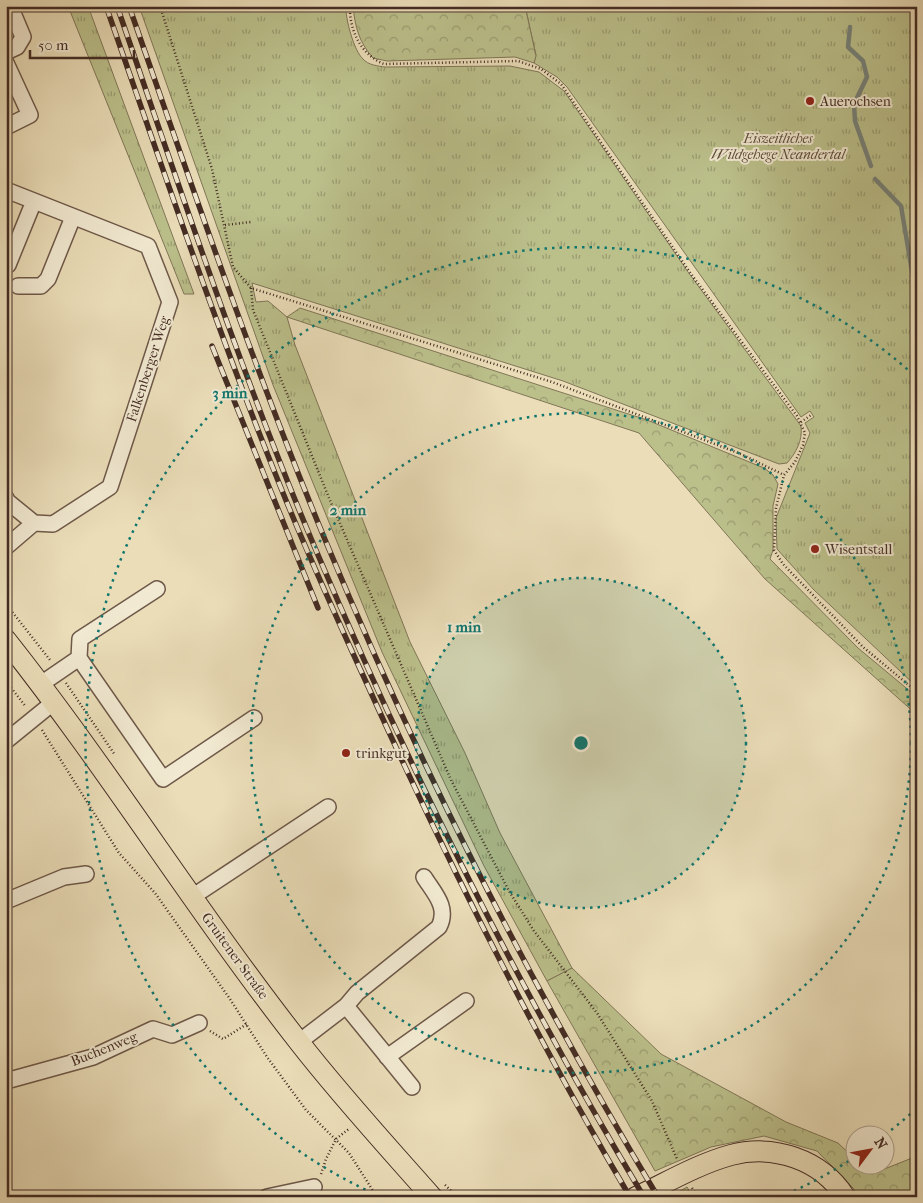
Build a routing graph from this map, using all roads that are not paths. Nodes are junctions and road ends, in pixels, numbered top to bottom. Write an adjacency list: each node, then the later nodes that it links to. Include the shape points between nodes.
1 (10, 6): 2 (street, via 23,37 17,46)
2 (6, 52)
3 (6, 63): 4 (street, via 30,115)
4 (6, 127)
5 (6, 190): 6 (street, Falkenberger Weg)
6 (34, 201): 7 (street, Falkenberger Weg); 8 (street)
7 (73, 217): 9 (street, via 48,279 41,286); 11 (street, Falkenberger Weg, via 148,246 170,302 110,487 53,524)
8 (8, 265)
9 (18, 286)
10 (6, 498): 11 (street)
11 (34, 523): 12 (street)
12 (6, 547)
13 (157, 589): 15 (street, via 80,639)
14 (6, 640): 16 (main road, Gruitener Straße)
15 (79, 658): 16 (street); 18 (street, via 163,779)
16 (41, 684): 17 (main road, Gruitener Straße)
17 (54, 702): 19 (street); 23 (main road, Gruitener Straße)
18 (254, 718)
19 (6, 741)
20 (328, 807): 23 (street)
21 (86, 874): 24 (street, via 64,877)
22 (424, 877): 26 (street, via 443,909 439,927 357,993)
23 (192, 897): 28 (main road, Gruitener Straße)
24 (6, 901)
25 (466, 1001): 29 (street)
26 (346, 1006): 28 (street); 29 (street)
27 (198, 1023): 30 (street, Buchenweg, via 172,1035 153,1029 93,1057)
28 (299, 1042): 33 (main road, Gruitener Straße, via 362,1119)
29 (387, 1057): 31 (street)
30 (6, 1081)
31 (412, 1087)
32 (314, 1187): 34 (street)
33 (436, 1188)
34 (267, 1197)
35 (636, 1197): 36 (main road, via 730,1156 751,1152 776,1152 800,1159 822,1171)
36 (845, 1197)

